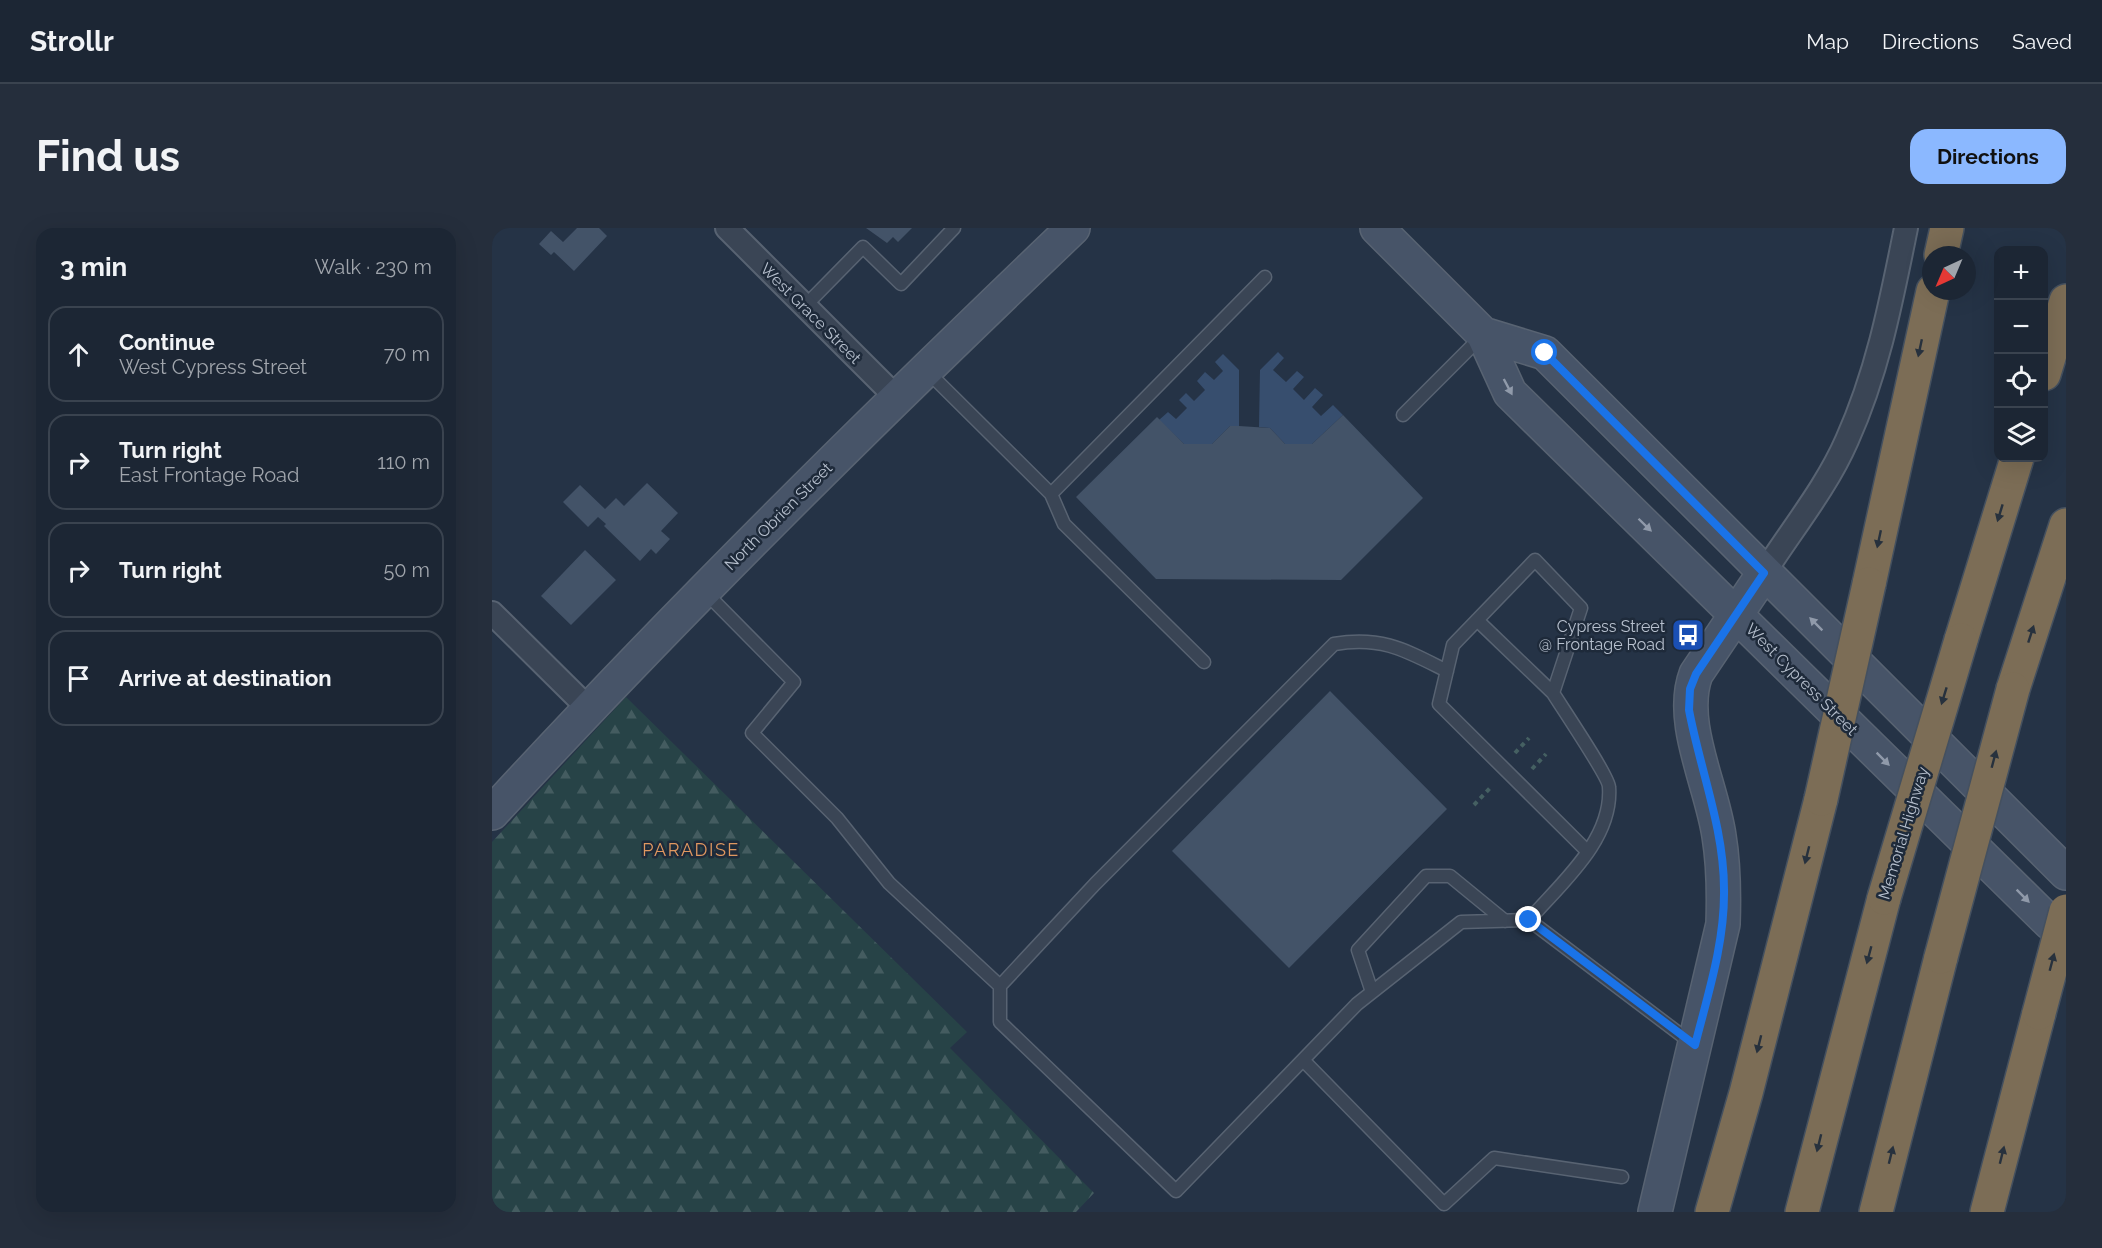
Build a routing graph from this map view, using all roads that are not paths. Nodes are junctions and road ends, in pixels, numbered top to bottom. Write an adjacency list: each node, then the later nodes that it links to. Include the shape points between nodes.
1 (727, 228): 11 (street, West Grace Street)
2 (954, 228): 11 (lane, via 901,284 863,247)
3 (1072, 228): 14 (street, North Obrien Street)
4 (1377, 228): 12 (street, West Cypress Street)
5 (1906, 228): 20 (street, via 1881,351 1861,406 1816,495)
6 (1947, 228): 7 (highway)
7 (1943, 246)
8 (1265, 278): 18 (lane)
9 (1931, 300): 43 (highway, one-way to 43, bridge, via 1821,799)
10 (2066, 301): 13 (highway)
11 (805, 306): 15 (street, West Grace Street)
12 (1484, 334): 16 (lane); 20 (street, West Cypress Street, via 1545,353); 23 (street, West Cypress Street, one-way to 23, via 1510,393)
13 (2048, 358)
14 (925, 369): 15 (street, North Obrien Street); 18 (lane)
15 (896, 398): 21 (street, North Obrien Street)
16 (1403, 415)
17 (2017, 462): 44 (highway, Memorial Highway, one-way to 44, bridge, via 1884,898)
18 (1051, 494): 25 (lane, via 1064,524)
19 (2066, 525): 45 (highway, one-way to 19, bridge, via 2013,689)
20 (1764, 573): 23 (street); 31 (street, West Cypress Street, one-way to 20)
21 (704, 592): 28 (street, North Obrien Street); 36 (lane, via 794,682 752,733 837,818 889,883)
22 (492, 613): 28 (street)
23 (1737, 615): 35 (street, West Cypress Street, one-way to 35, via 2049,923); 38 (street, via 1690,689 1689,710 1719,835 1725,887 1723,924)
24 (1477, 620): 26 (lane, via 1453,645); 27 (lane); 27 (lane, via 1535,560 1581,608)
25 (1204, 662)
26 (1447, 671): 30 (lane, via 1439,704); 36 (lane, via 1393,644 1334,644 1095,884)
27 (1553, 693): 30 (lane, via 1610,785 1604,825)
28 (588, 708): 29 (street, North Obrien Street)
29 (492, 813)
30 (1588, 852): 33 (lane)
31 (2066, 873)
32 (2066, 911): 46 (highway, one-way to 32, bridge)
33 (1529, 920): 34 (lane); 38 (lane)
34 (1505, 921): 37 (lane, via 1461,922); 37 (lane, via 1450,876 1426,876 1358,950)
35 (2066, 933)
36 (1000, 986): 39 (lane, via 1000,1022 1176,1191)
37 (1372, 992): 39 (lane)
38 (1695, 1045): 42 (street)
39 (1304, 1060): 41 (lane)
40 (1622, 1176): 41 (lane, via 1494,1158)
41 (1441, 1208)
42 (1655, 1212)
43 (1712, 1212)
44 (1802, 1212)
45 (1876, 1212)
46 (1987, 1212)

